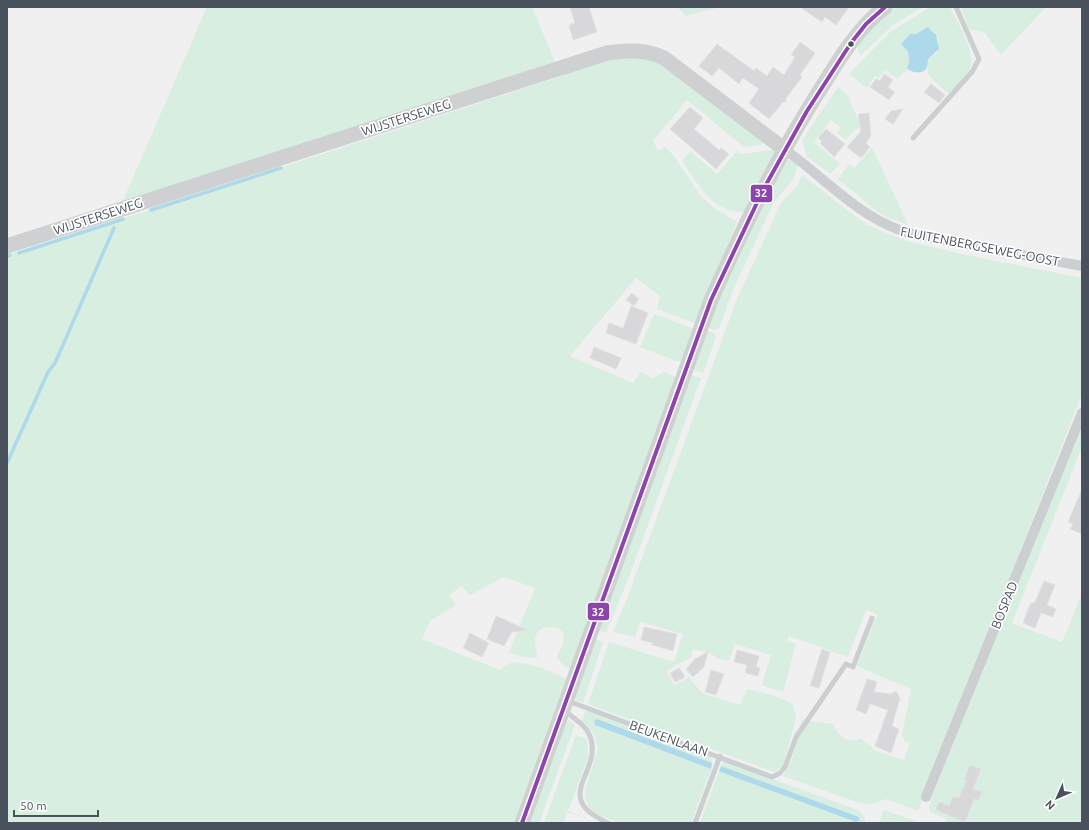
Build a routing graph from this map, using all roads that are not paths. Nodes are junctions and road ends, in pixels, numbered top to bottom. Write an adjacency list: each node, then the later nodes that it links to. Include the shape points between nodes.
1 (885, 7): 4 (main road, via 866,23 852,41)
2 (956, 7): 3 (lane, via 979,59 972,72)
3 (913, 138)
4 (784, 149): 5 (main road, WIJSTERSEWEG, via 664,58 651,53 622,50); 6 (street, FLUITENBERGSEWEG-OOST, via 863,212 890,227 916,235); 9 (main road, via 734,247 711,300)
5 (7, 246)
6 (1082, 266)
7 (1082, 413): 11 (street, BOSPAD)
8 (872, 618): 10 (lane, BEUKENLAAN, via 853,666 846,664 796,737 785,767 780,773 772,777)
9 (564, 704): 10 (lane, BEUKENLAAN); 12 (main road); 13 (lane, via 583,726 592,742 591,762 582,781 580,798 589,813)
10 (720, 756): 14 (lane)
11 (926, 797)
12 (522, 823)
13 (608, 823)
14 (695, 823)

